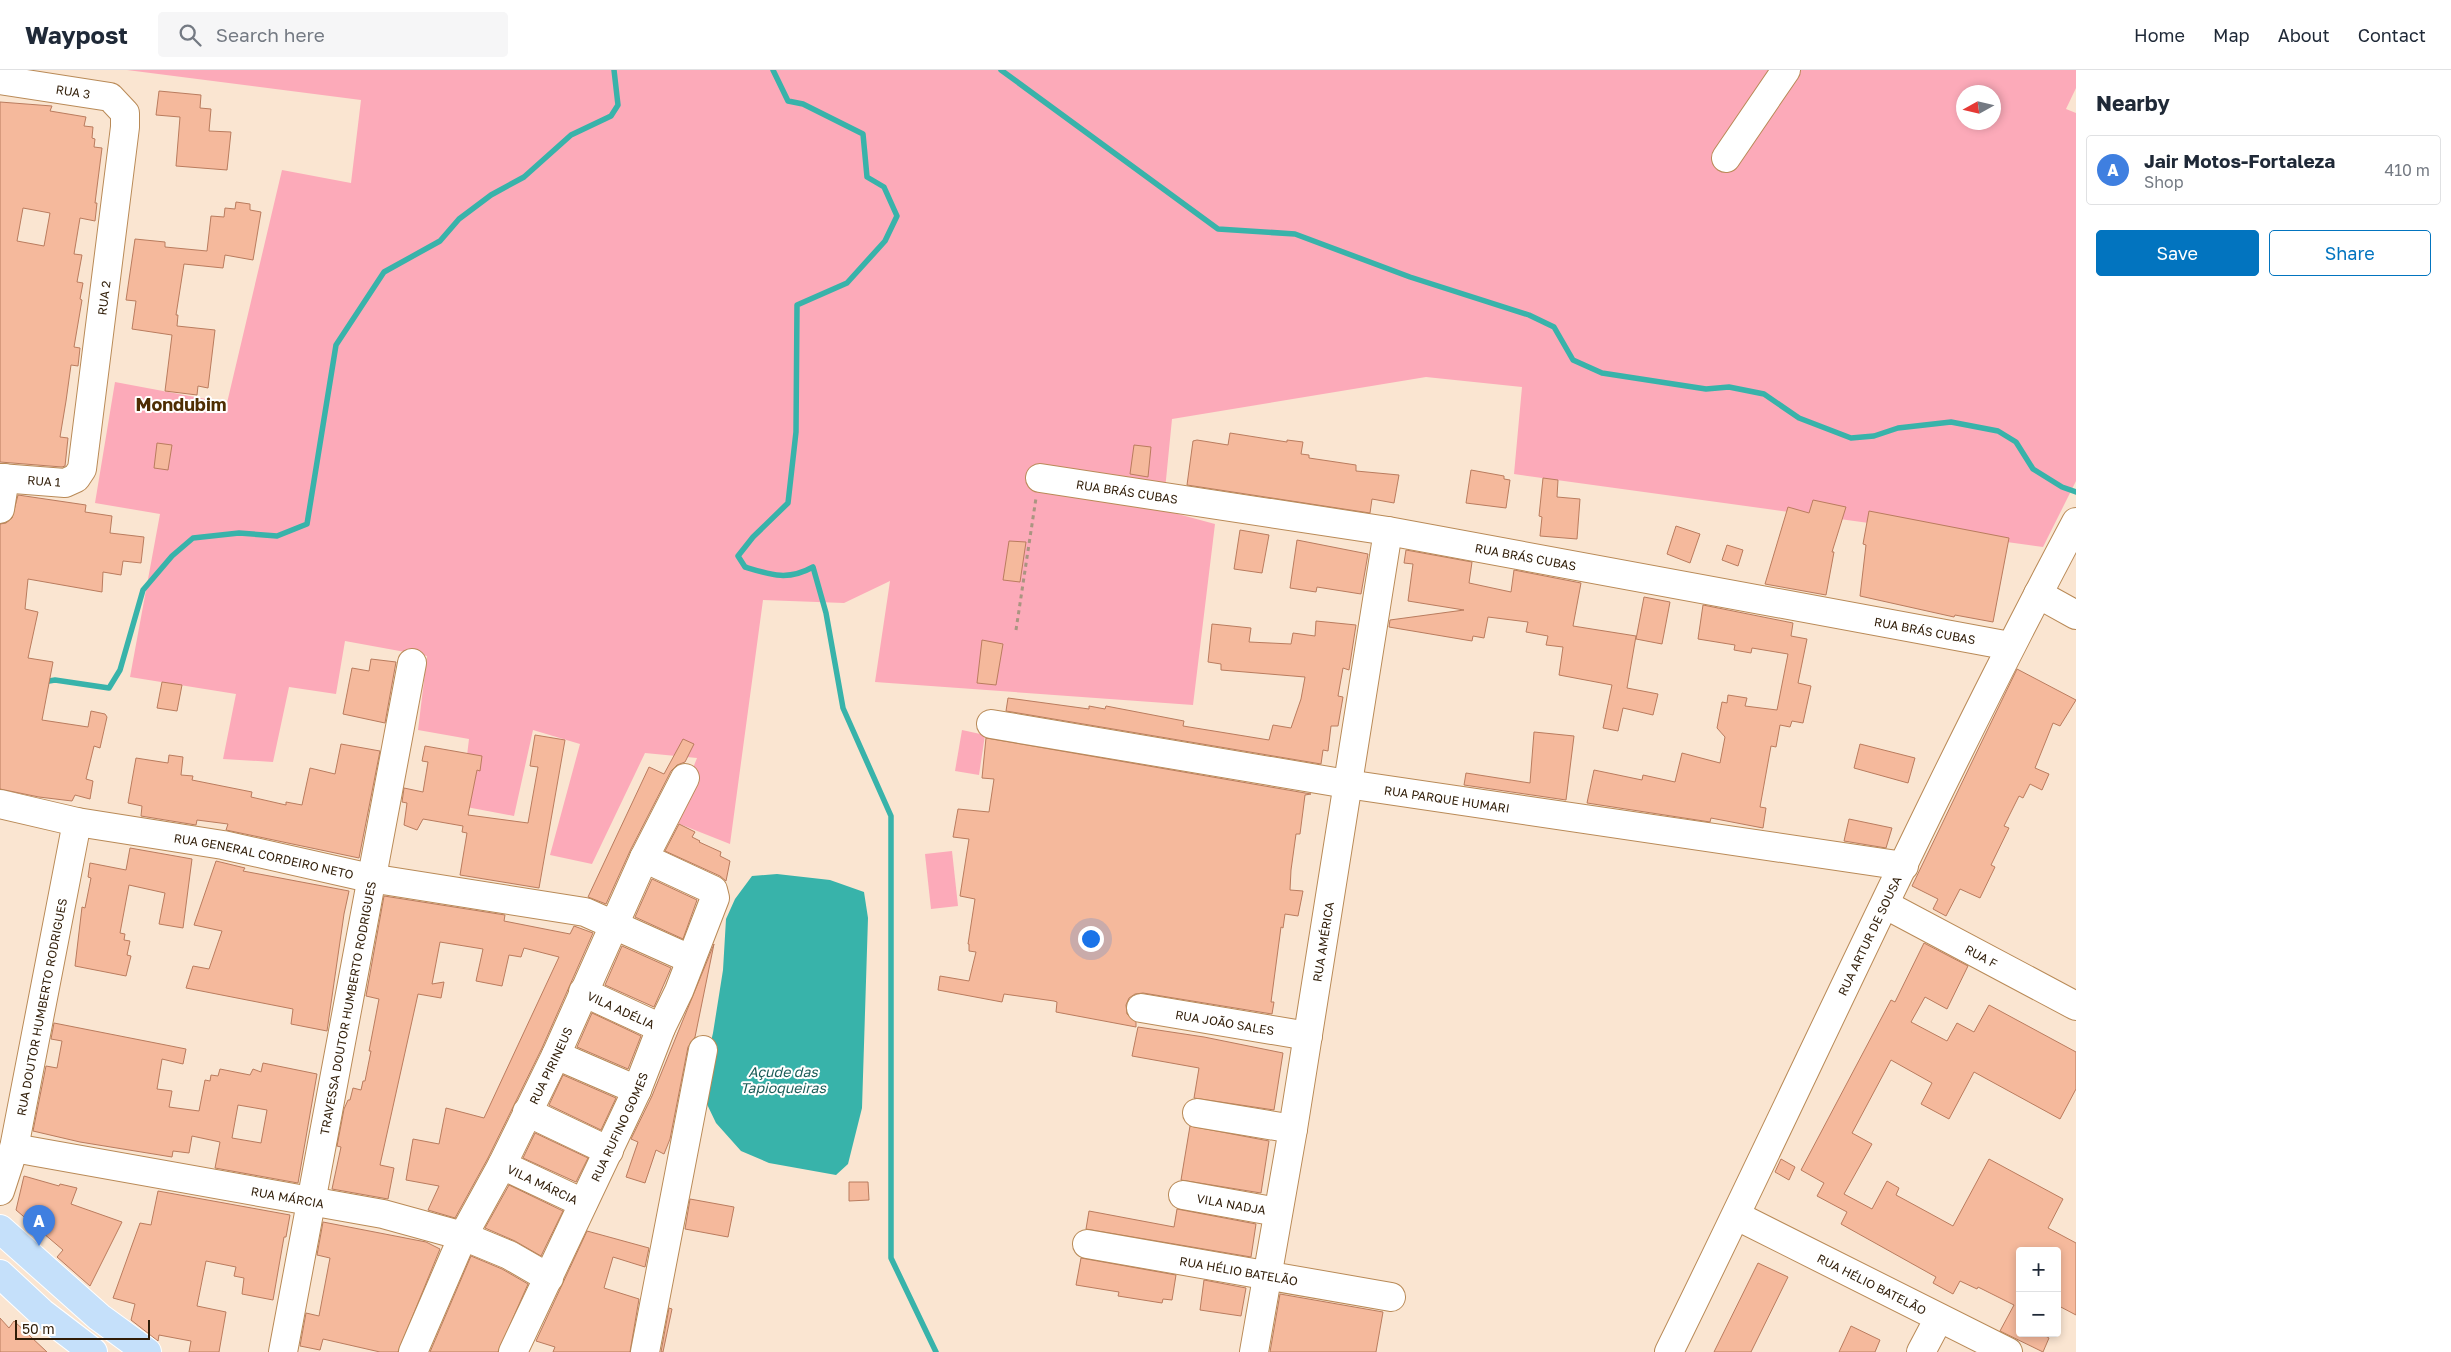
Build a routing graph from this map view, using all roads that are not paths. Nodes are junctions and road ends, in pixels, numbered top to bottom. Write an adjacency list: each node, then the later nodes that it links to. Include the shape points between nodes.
1 (1786, 70): 4 (street)
2 (0, 80): 3 (street, RUA 3, via 110,97 125,114)
3 (125, 127): 5 (street, RUA 2)
4 (1726, 158)
5 (82, 469): 6 (street, RUA 1, via 76,478 65,483)
6 (3, 478): 8 (street)
7 (1040, 478): 10 (street, RUA BRÁS CUBAS)
8 (0, 509)
9 (2076, 522): 11 (street, RUA ARTUR DE SOUSA)
10 (1388, 531): 13 (street, RUA BRÁS CUBAS); 17 (street, RUA AMÉRICA)
11 (2038, 594): 12 (street); 13 (street, RUA ARTUR DE SOUSA)
12 (2076, 615)
13 (2010, 646): 21 (street, RUA ARTUR DE SOUSA)
14 (412, 663): 22 (street, TRAVESSA DOUTOR HUMBERTO RODRIGUES)
15 (991, 724): 17 (street, RUA PARQUE HUMARI)
16 (685, 778): 20 (street, RUA PIRINEUS)
17 (1347, 784): 21 (street, RUA PARQUE HUMARI); 30 (street, RUA AMÉRICA)
18 (0, 804): 19 (street, RUA GENERAL CORDEIRO NETO)
19 (77, 822): 22 (street, RUA GENERAL CORDEIRO NETO, via 223,846); 37 (street, RUA DOUTOR HUMBERTO RODRIGUES)
20 (644, 858): 24 (street, RUA PIRINEUS); 25 (street, RUA RUFINO GOMES, via 713,890 715,898)
21 (1904, 866): 23 (street, RUA ARTUR DE SOUSA)
22 (370, 878): 24 (street, RUA GENERAL CORDEIRO NETO, via 584,912); 42 (street, TRAVESSA DOUTOR HUMBERTO RODRIGUES)
23 (1886, 905): 27 (street, RUA F); 45 (street, RUA ARTUR DE SOUSA)
24 (616, 924): 25 (street, RUA GENERAL CORDEIRO NETO); 26 (street, RUA PIRINEUS)
25 (690, 959): 29 (street, RUA RUFINO GOMES, via 679,991)
26 (583, 992): 29 (street, VILA ADÉLIA); 32 (street, RUA PIRINEUS)
27 (2076, 1006)
28 (1141, 1008): 30 (street, RUA JOÃO SALES)
29 (660, 1028): 33 (street, RUA RUFINO GOMES)
30 (1308, 1036): 36 (street, RUA AMÉRICA)
31 (703, 1050): 59 (street)
32 (556, 1055): 33 (street); 34 (street, RUA PIRINEUS)
33 (637, 1090): 38 (street, RUA RUFINO GOMES)
34 (527, 1112): 38 (street); 39 (street, RUA PIRINEUS)
35 (1197, 1113): 36 (street)
36 (1293, 1129): 44 (street, RUA AMÉRICA)
37 (14, 1148): 40 (street, RUA DOUTOR HUMBERTO RODRIGUES); 42 (street, RUA MÁRCIA)
38 (609, 1151): 43 (street, RUA RUFINO GOMES)
39 (502, 1165): 43 (street, VILA MÁRCIA); 47 (street, RUA PIRINEUS)
40 (0, 1191)
41 (1183, 1195): 44 (street, VILA NADJA)
42 (309, 1201): 47 (street, RUA MÁRCIA, via 383,1214); 56 (street, TRAVESSA DOUTOR HUMBERTO RODRIGUES)
43 (583, 1203): 51 (street, RUA RUFINO GOMES)
44 (1278, 1212): 50 (street, RUA AMÉRICA)
45 (1737, 1216): 53 (street, RUA HÉLIO BATELÃO); 61 (street, RUA ARTUR DE SOUSA)
46 (0, 1229): 55 (main road, via 99,1316)
47 (463, 1236): 51 (street, RUA MÁRCIA, via 508,1255); 57 (street, RUA PIRINEUS)
48 (1087, 1244): 50 (street, RUA HÉLIO BATELÃO)
49 (0, 1274): 54 (main road, via 42,1313)
50 (1267, 1276): 52 (street, RUA HÉLIO BATELÃO); 60 (street, RUA AMÉRICA)
51 (548, 1278): 58 (street, RUA RUFINO GOMES)
52 (1391, 1297)
53 (1939, 1318): 62 (street); 63 (street, RUA HÉLIO BATELÃO)
54 (93, 1352)
55 (147, 1352)
56 (283, 1352)
57 (413, 1352)
58 (513, 1352)
59 (645, 1352)
60 (1254, 1352)
61 (1669, 1352)
62 (1921, 1352)
63 (2008, 1352)

